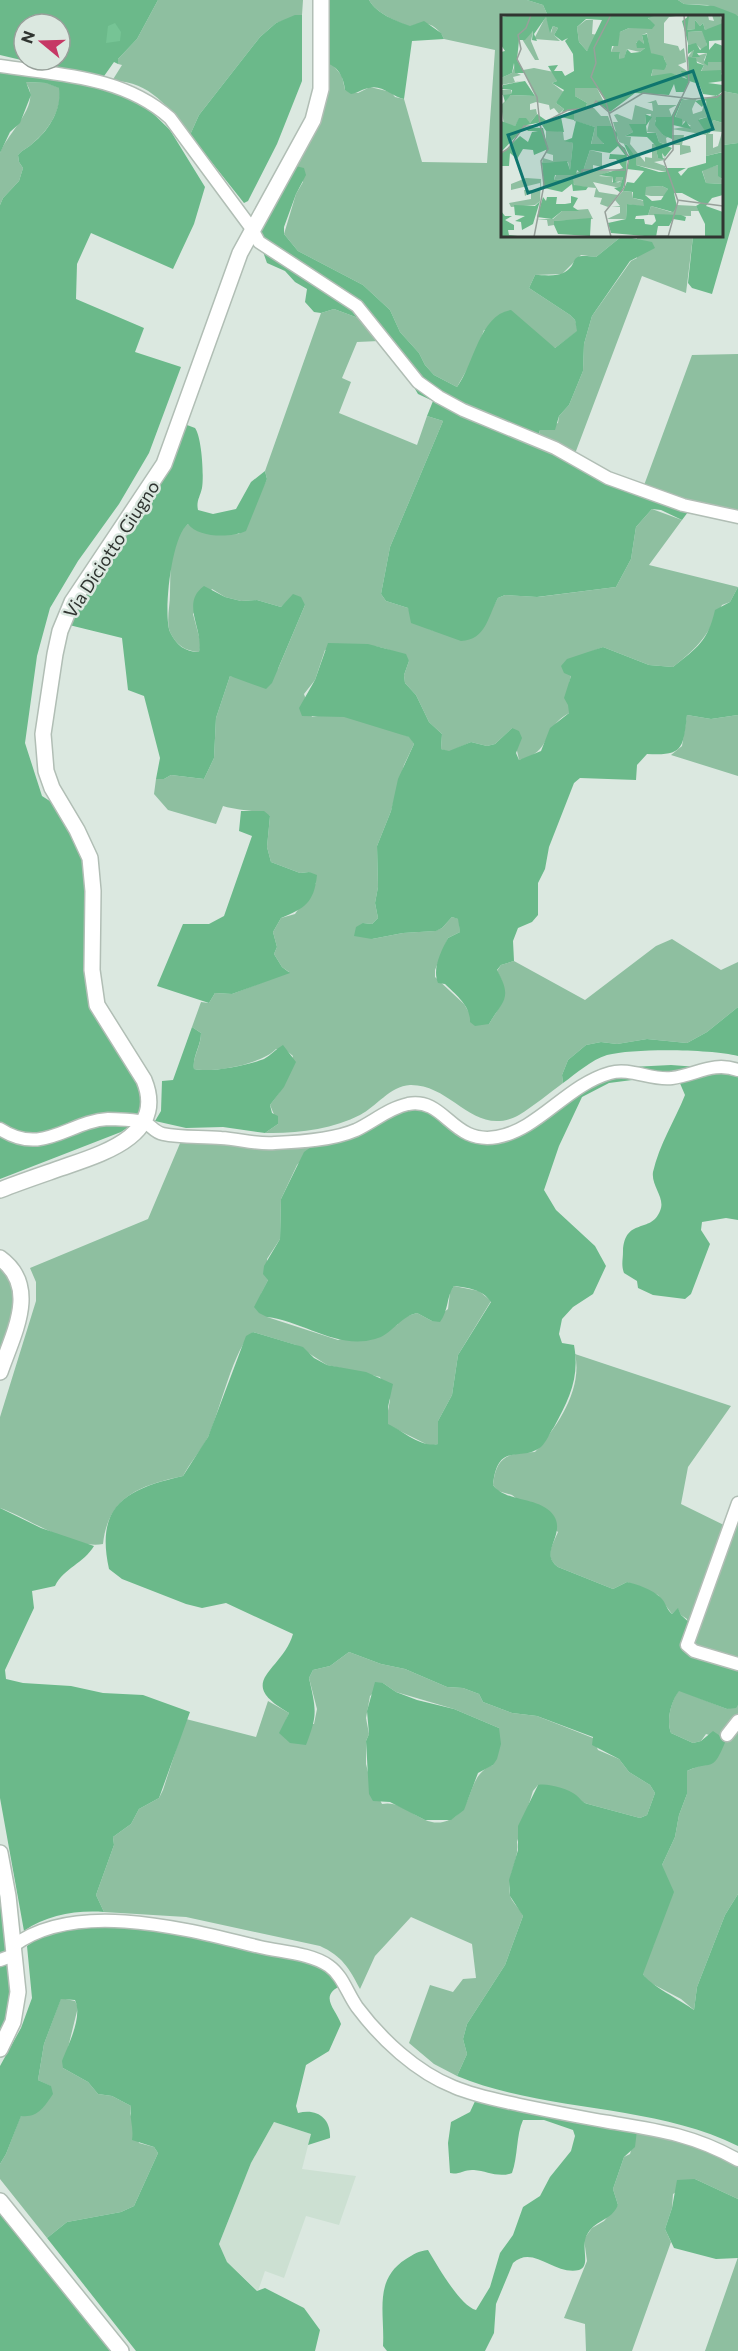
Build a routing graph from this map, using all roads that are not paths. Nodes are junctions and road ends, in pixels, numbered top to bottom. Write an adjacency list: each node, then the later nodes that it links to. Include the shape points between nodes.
1 (321, 0): 3 (main road, Via Diciotto Giugno, via 319,103)
2 (0, 66): 3 (street, via 114,85 156,106 170,118)
3 (252, 230): 4 (street, via 259,242 357,306 418,382 439,397 555,448 608,478 682,505); 6 (main road, Via Diciotto Giugno, via 240,253 164,464 66,615 44,734 43,754 49,779 85,846 92,871 92,970 97,1005 148,1089)
4 (738, 517)
5 (738, 1070): 6 (street, via 710,1066 686,1075 659,1078 612,1072 567,1095 521,1130 494,1138 464,1134 433,1108 416,1104 398,1108 340,1135 276,1143 162,1134)
6 (143, 1122): 7 (street, via 97,1120 62,1135 42,1138 10,1136); 8 (main road, via 115,1148)
7 (0, 1129)
8 (0, 1190)
9 (0, 1257): 10 (main road, via 12,1268 23,1289)
10 (0, 1372)
11 (738, 1503): 12 (street, via 687,1645 694,1651)
12 (738, 1664)
13 (738, 1720): 14 (street)
14 (727, 1735)
15 (0, 1853): 16 (main road)
16 (9, 1954): 17 (main road, via 17,2010); 18 (street, via 40,1930 64,1925 132,1923 206,1934 319,1961 336,1972 357,2007 395,2048 453,2087 550,2111 678,2133)
17 (0, 2049)
18 (738, 2160)
19 (0, 2201): 20 (main road)
20 (121, 2351)

